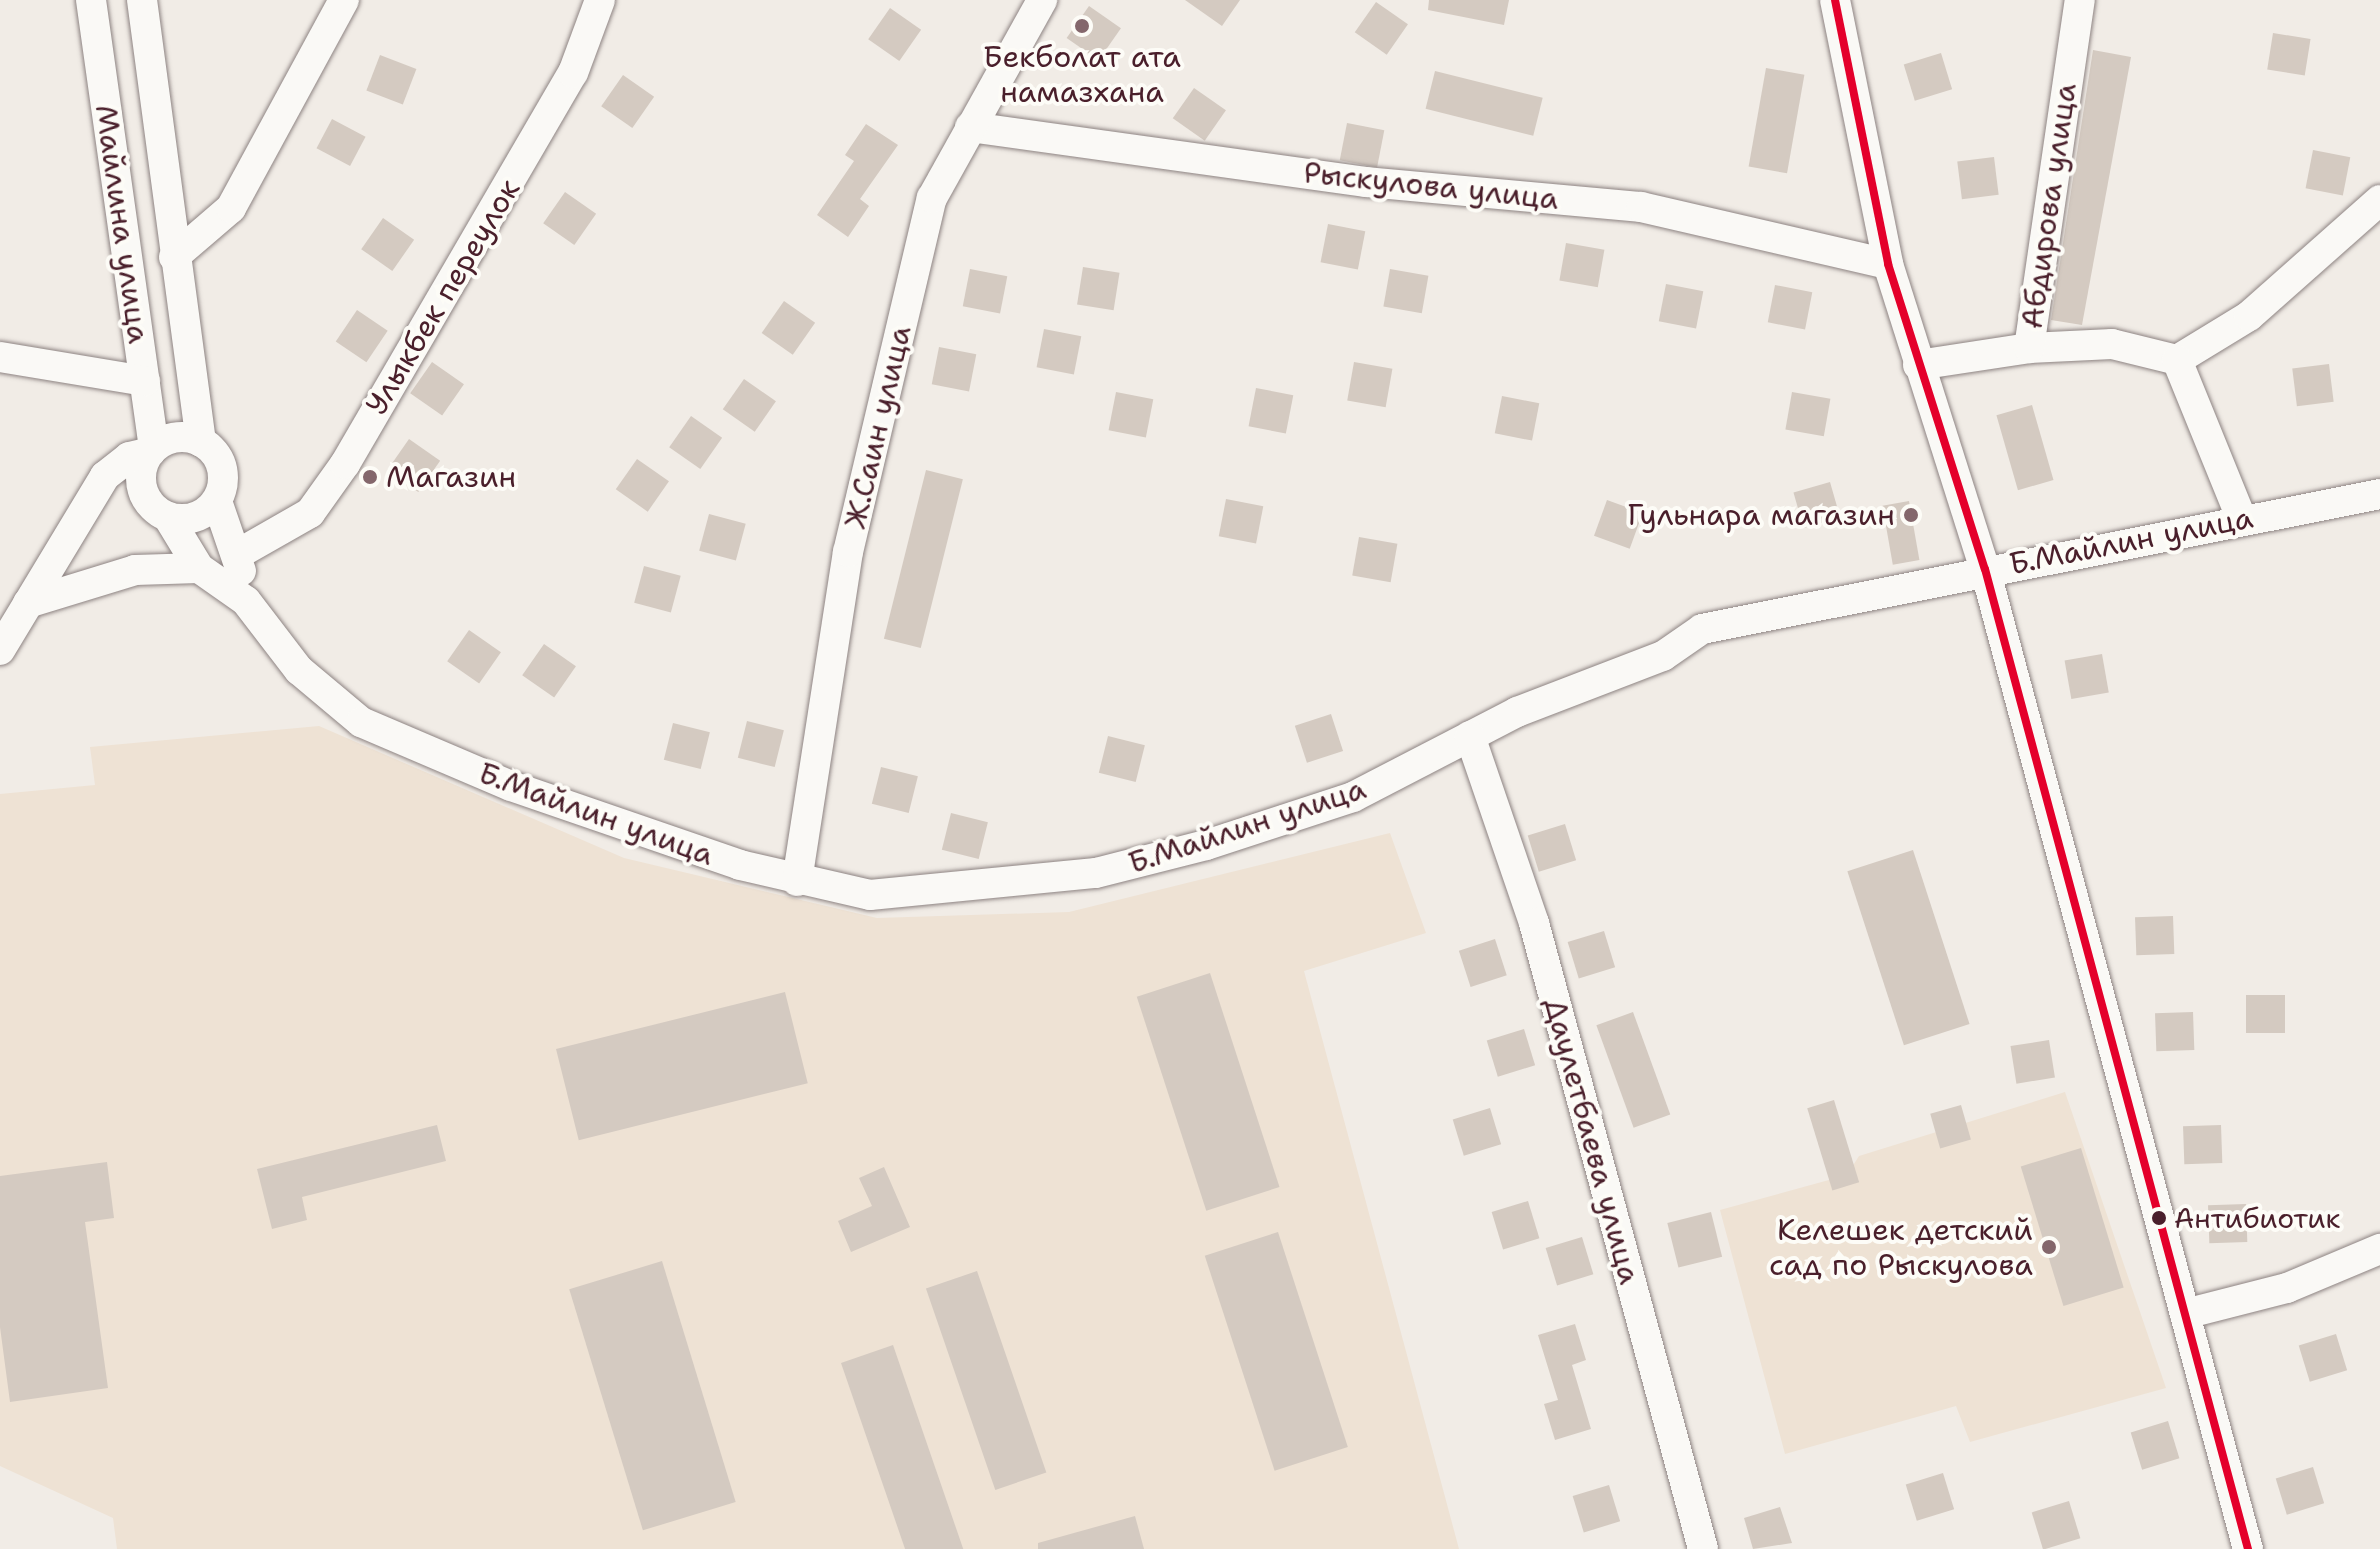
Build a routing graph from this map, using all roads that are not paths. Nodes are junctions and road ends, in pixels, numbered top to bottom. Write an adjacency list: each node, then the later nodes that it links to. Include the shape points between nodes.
1 (91, 0): 16 (street, Майлина улица)
2 (142, 0): 10 (street, Майлина улица)
3 (344, 0): 10 (street, via 231,208)
4 (600, 0): 23 (street, Улыкбек переулок, via 558,99 345,464 310,513)
5 (1042, 0): 8 (street, Ж.Саин улица)
6 (1835, 0): 11 (street)
7 (2080, 0): 12 (street, Абдирова улица)
8 (970, 127): 11 (street, Рыскулова улица, via 1366,182 1641,207); 30 (street, Ж.Саин улица, via 932,198 848,552)
9 (2380, 200): 14 (street, via 2249,316)
10 (174, 257): 17 (street, Майлина улица)
11 (1888, 264): 15 (street)
12 (2029, 348): 14 (street, via 2112,344); 15 (street, Абдирова улица)
13 (0, 357): 16 (street)
14 (2177, 360): 22 (street)
15 (1918, 365): 25 (street)
16 (145, 381): 18 (street, Майлина улица)
17 (201, 442): 18 (street, via 185,437); 20 (street, Майлина улица, via 222,468)
18 (152, 450): 21 (street, Майлина улица, via 141,480 144,496); 27 (street, via 129,457 105,476)
19 (2380, 494): 22 (street, Б.Майлин улица)
20 (217, 501): 21 (street, via 186,520); 23 (street, Б.Майлин улица)
21 (168, 517): 24 (street, Б.Майлин улица)
22 (2242, 520): 25 (street, Б.Майлин улица)
23 (238, 554): 26 (street, Б.Майлин улица)
24 (199, 568): 26 (street, Б.Майлин улица); 27 (street, via 135,570)
25 (1985, 569): 29 (street, Б.Майлин улица, via 1702,629 1663,656); 32 (street)
26 (246, 601): 30 (street, Б.Майлин улица, via 299,670 361,722 511,786)
27 (28, 603): 28 (street)
28 (0, 650)
29 (1470, 736): 30 (street, Б.Майлин улица, via 1353,797 1096,873 870,895); 33 (street, Даулетбаева улица, via 1534,923)
30 (797, 881)
31 (2380, 1249): 32 (street, via 2287,1288)
32 (2185, 1314): 34 (street)
33 (1703, 1549)
34 (2248, 1549)

